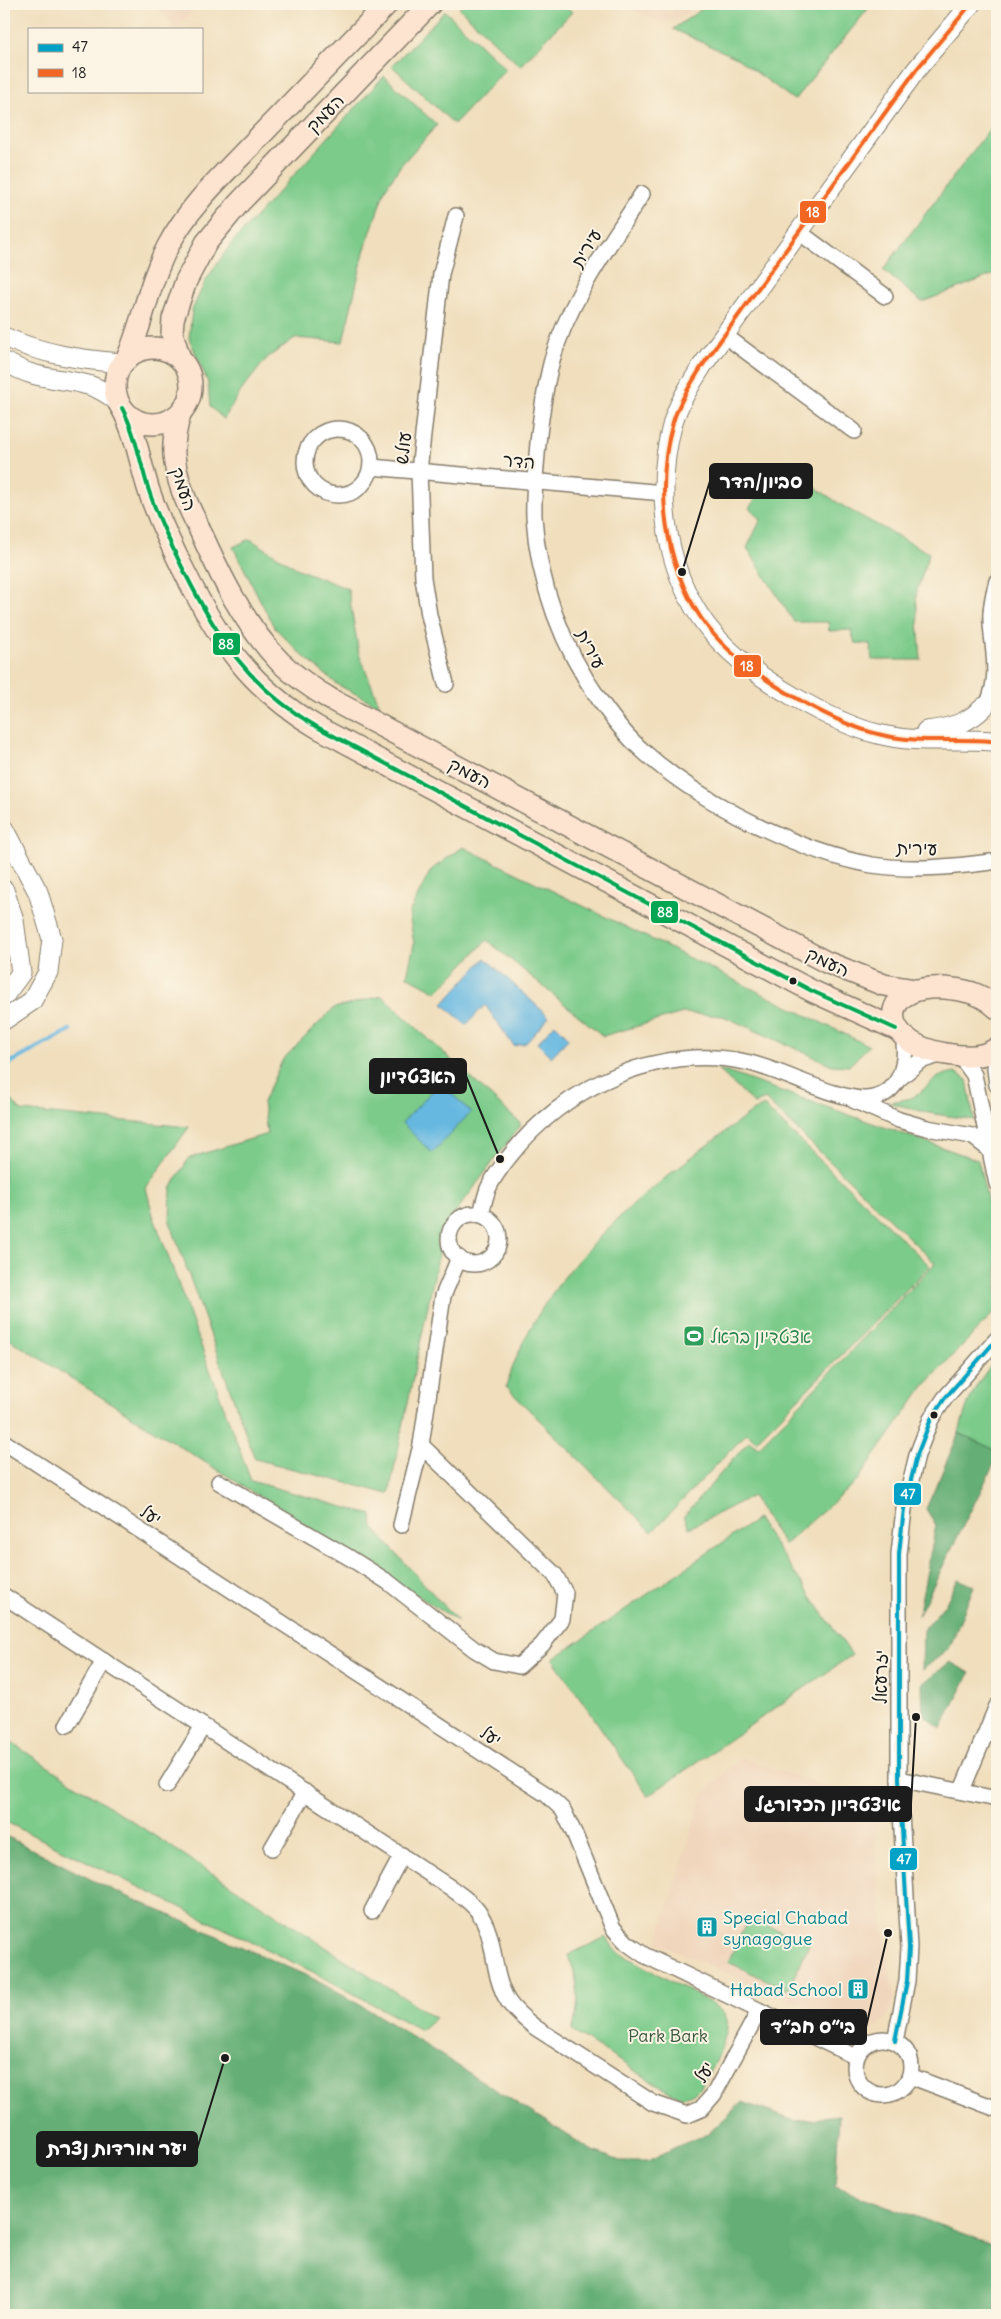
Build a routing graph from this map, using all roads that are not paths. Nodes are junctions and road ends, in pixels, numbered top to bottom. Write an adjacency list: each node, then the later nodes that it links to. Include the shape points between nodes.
1 (387, 4): 11 (main road, העמק, via 216,182 180,226 158,268)
2 (430, 4): 10 (main road, העמק, via 238,203 206,243 186,281 173,319 172,333)
3 (971, 4): 6 (street, via 916,70)
4 (642, 194): 18 (street, עירית, via 606,250 561,332 541,410)
5 (456, 216): 17 (street, עולש, via 442,274)
6 (799, 232): 7 (street); 8 (street)
7 (885, 296)
8 (724, 335): 15 (street); 19 (street, via 684,394 673,421)
9 (4, 337): 11 (street, via 29,349 63,356)
10 (180, 359): 11 (main road, via 169,351 145,348); 14 (main road, via 192,382 190,400)
11 (125, 361): 13 (main road, via 116,375 115,388)
12 (4, 362): 13 (street, via 30,373 88,383 109,394)
13 (120, 405): 14 (main road, via 136,421 146,424 160,425); 33 (main road, העמק, via 135,438 160,518 205,613 236,658 275,699 317,727 812,991)
14 (180, 414): 29 (main road, העמק, via 173,442 174,457 188,506 245,619 295,676 332,700 826,962 884,986)
15 (854, 431)
16 (371, 467): 16 (street, via 368,448 362,439 342,428 318,435 310,444 304,461 312,482 328,494 339,495 360,487); 17 (street, הדר)
17 (419, 471): 18 (street, הדר); 22 (street, עולש, via 423,578)
18 (534, 482): 19 (street, הדר); 27 (street, עירית, via 538,550 546,587 563,636 581,674 641,750 675,778 714,803 792,842 833,856 872,865 914,868)
19 (664, 493): 24 (street, via 670,544 684,589 702,619 728,648 775,686 815,709)
20 (997, 581): 21 (street, via 991,604)
21 (995, 647): 23 (street, via 996,680)
22 (446, 684)
23 (990, 703): 24 (street, via 967,722 955,727 905,733); 25 (street, via 980,714 981,729)
24 (867, 731): 25 (street, via 901,740)
25 (994, 743)
26 (4, 828): 32 (street, via 38,892 52,939 48,972 32,1001)
27 (991, 862)
28 (4, 890): 30 (street, via 14,920 21,974)
29 (916, 990): 31 (main road, העמק, via 936,987 967,991); 33 (main road, via 898,1002 892,1020)
30 (4, 996)
31 (995, 1005)
32 (4, 1020)
33 (899, 1032): 35 (main road, העמק, via 929,1050); 36 (street, via 906,1050 903,1072)
34 (997, 1050): 35 (main road, via 985,1054); 37 (street)
35 (953, 1055): 36 (street, via 930,1056); 39 (street, via 974,1075)
36 (897, 1080): 38 (street, via 879,1095 867,1099)
37 (997, 1085)
38 (835, 1092): 39 (street, via 899,1120 972,1136); 41 (street, via 748,1062 711,1058 673,1059 643,1065 570,1098 536,1127 494,1177)
39 (989, 1149): 40 (street)
40 (997, 1184)
41 (481, 1214): 42 (street, via 466,1215 454,1224 450,1246); 42 (street, via 498,1230 499,1246 495,1254 482,1263)
42 (459, 1258): 45 (street, via 443,1296)
43 (995, 1343): 53 (street, יזרעאל, via 930,1419 916,1455 904,1509 899,1554)
44 (4, 1442): 61 (street, יעל, via 547,1795 563,1810 613,1928 627,1943 644,1955)
45 (421, 1445): 46 (street, via 555,1575 565,1592 562,1619 542,1645 519,1666 494,1661 357,1563); 47 (street)
46 (219, 1482)
47 (401, 1525)
48 (4, 1596): 49 (street, יעל)
49 (104, 1661): 51 (street); 52 (street, יעל)
50 (997, 1706): 55 (street)
51 (66, 1725)
52 (203, 1726): 54 (street); 56 (street, יעל)
53 (899, 1779): 55 (street); 62 (street, יזרעאל, via 909,1947 908,1981)
54 (167, 1785)
55 (962, 1790): 57 (street)
56 (305, 1792): 58 (street); 59 (street, יעל)
57 (997, 1799)
58 (272, 1848)
59 (402, 1855): 60 (street); 61 (street, יעל, via 477,1910 490,1935 502,1989 519,2014 652,2103 687,2115 701,2109 714,2094)
60 (372, 1911)
61 (759, 2011): 63 (street)
62 (895, 2042): 63 (street, via 879,2038 870,2041); 64 (street, via 910,2057)
63 (856, 2057): 64 (street, via 854,2072 858,2081 871,2093 890,2095 906,2084)
64 (910, 2076): 65 (street)
65 (997, 2109)

